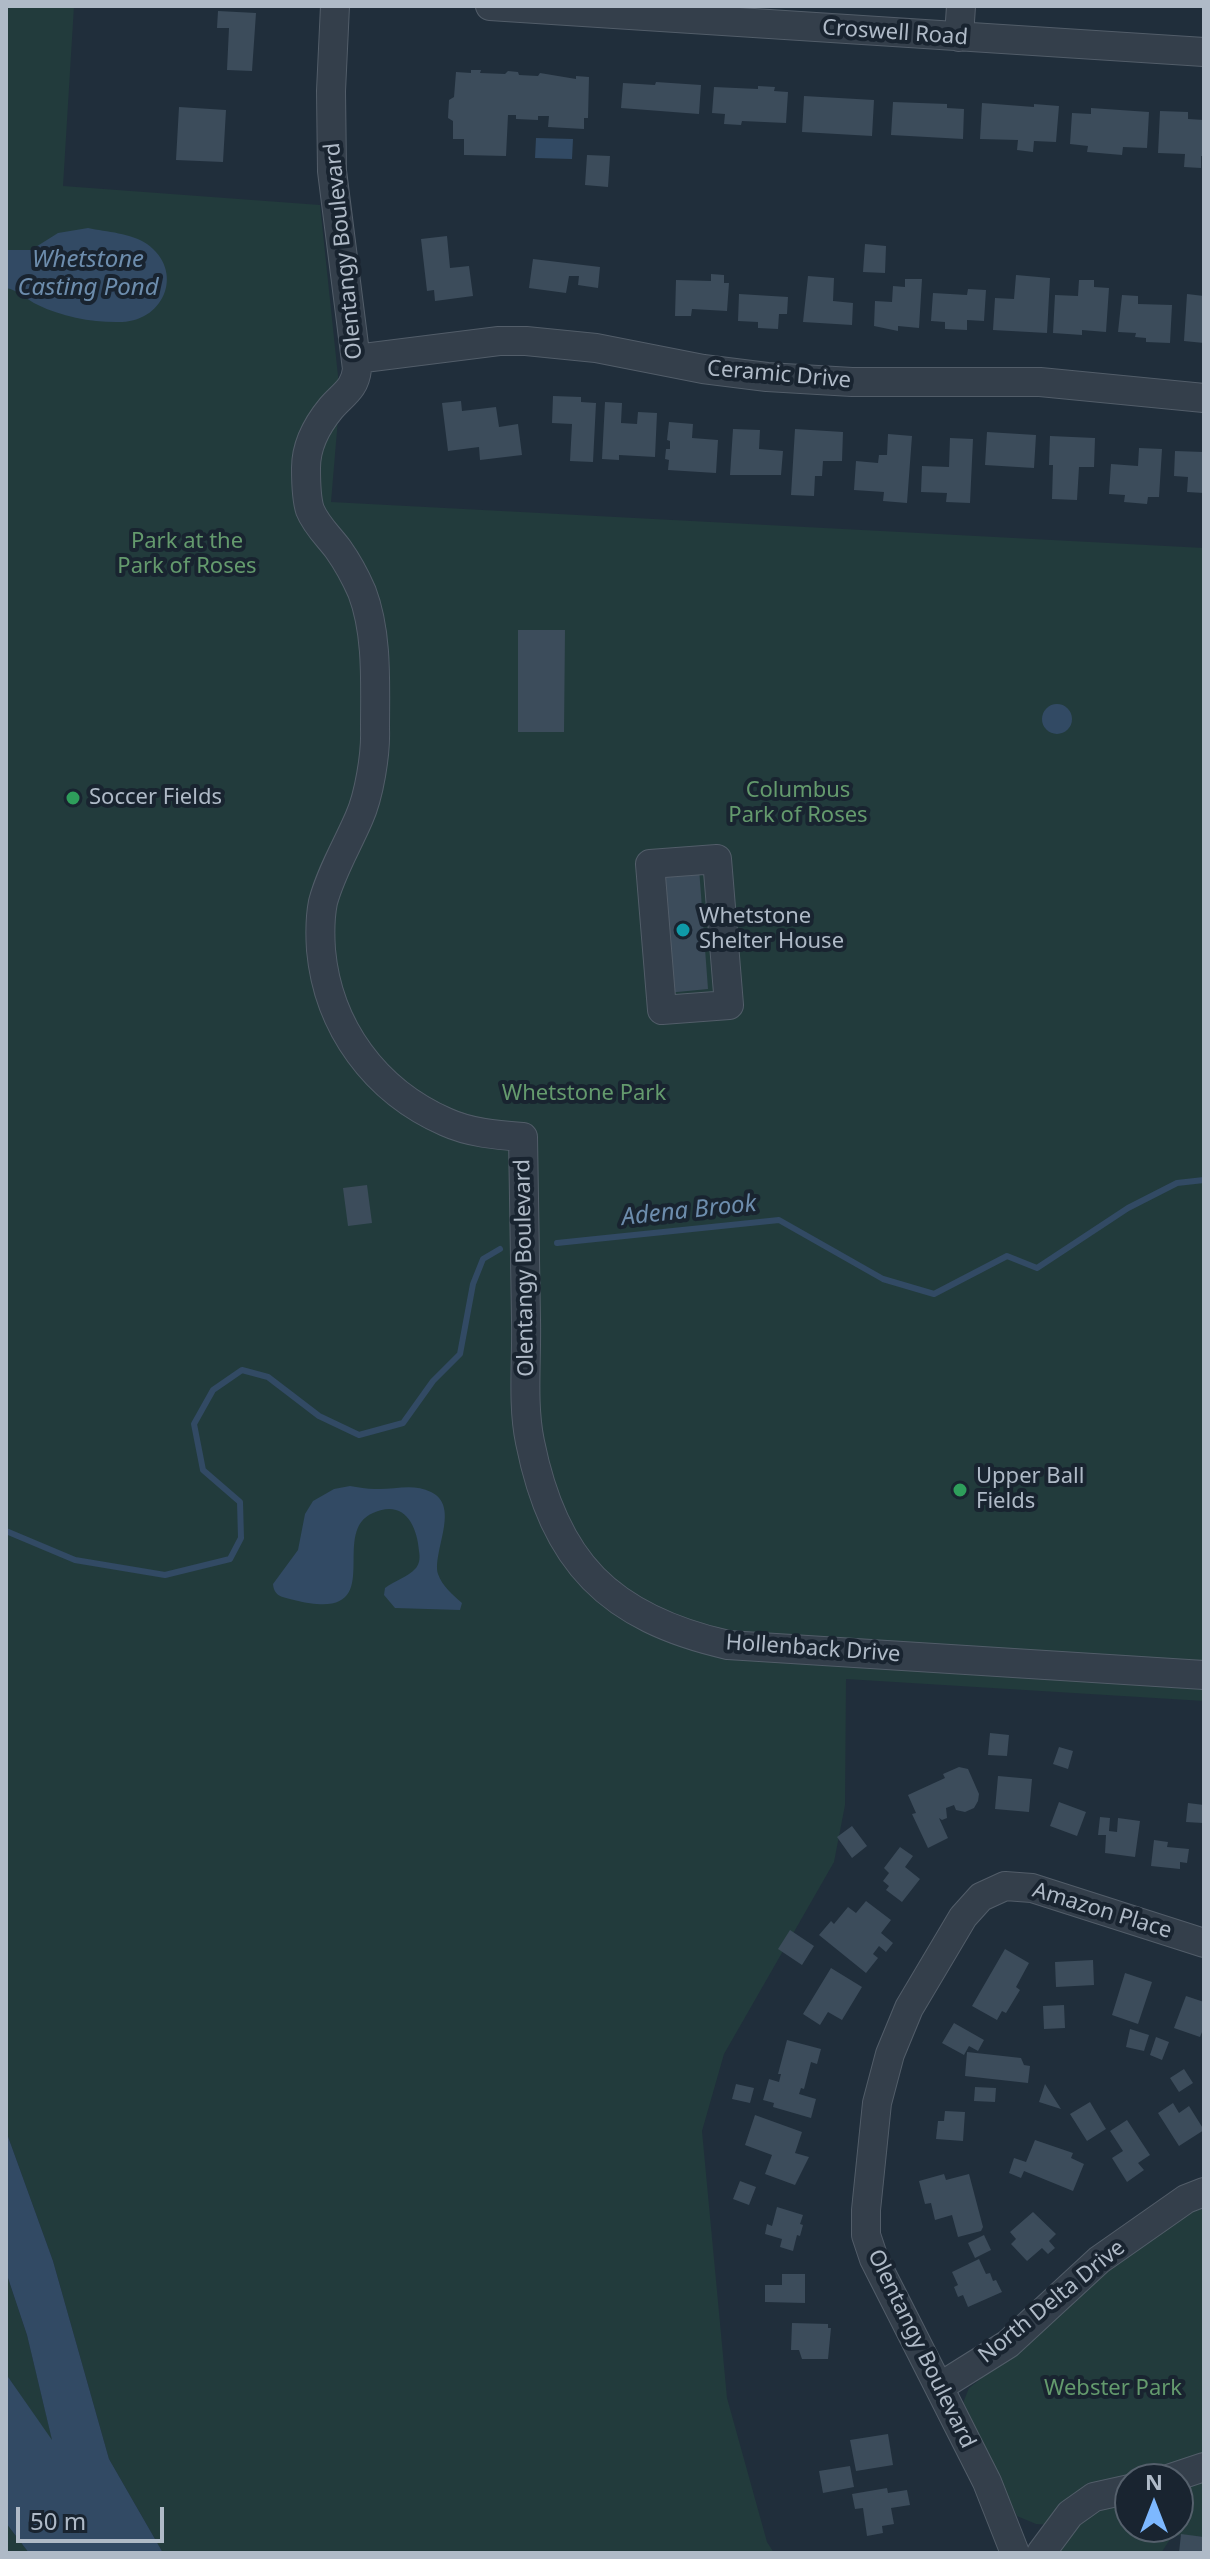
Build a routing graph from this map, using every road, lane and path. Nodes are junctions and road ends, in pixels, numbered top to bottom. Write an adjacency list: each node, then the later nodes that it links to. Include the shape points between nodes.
1 (335, 6): 6 (street, Olentangy Boulevard, via 332,171)
2 (490, 6): 4 (street, Croswell Road)
3 (961, 6): 4 (street)
4 (959, 37): 5 (street, Croswell Road)
5 (1204, 52)
6 (356, 359): 7 (street, Ceramic Drive, via 536,341 767,377 1040,382); 9 (street, Olentangy Boulevard, via 354,385 320,422 306,465 310,509 352,569 363,596 374,663 376,734 365,804 323,904 323,970 345,1033 387,1085 447,1123 484,1134 523,1137)
7 (1204, 398)
8 (662, 1010): 8 (street, via 729,1005 717,859 650,864)
9 (530, 1441): 10 (street, Hollenback Drive, via 569,1551 616,1600 671,1630 741,1646)
10 (1204, 1675)
11 (963, 1917): 12 (street, Amazon Place, via 981,1897 1005,1886 1032,1888); 14 (street, Olentangy Boulevard, via 909,2008 890,2054 877,2103 866,2210 866,2235 874,2259)
12 (1204, 1943)
13 (1204, 2192): 14 (street, North Delta Drive, via 1099,2260 1008,2344)
14 (941, 2386): 16 (street, Olentangy Boulevard)
15 (1114, 2493): 17 (street, via 1094,2497 1070,2514)
16 (1005, 2523): 17 (street); 18 (street, Olentangy Boulevard)
17 (1047, 2545)
18 (1015, 2553)

